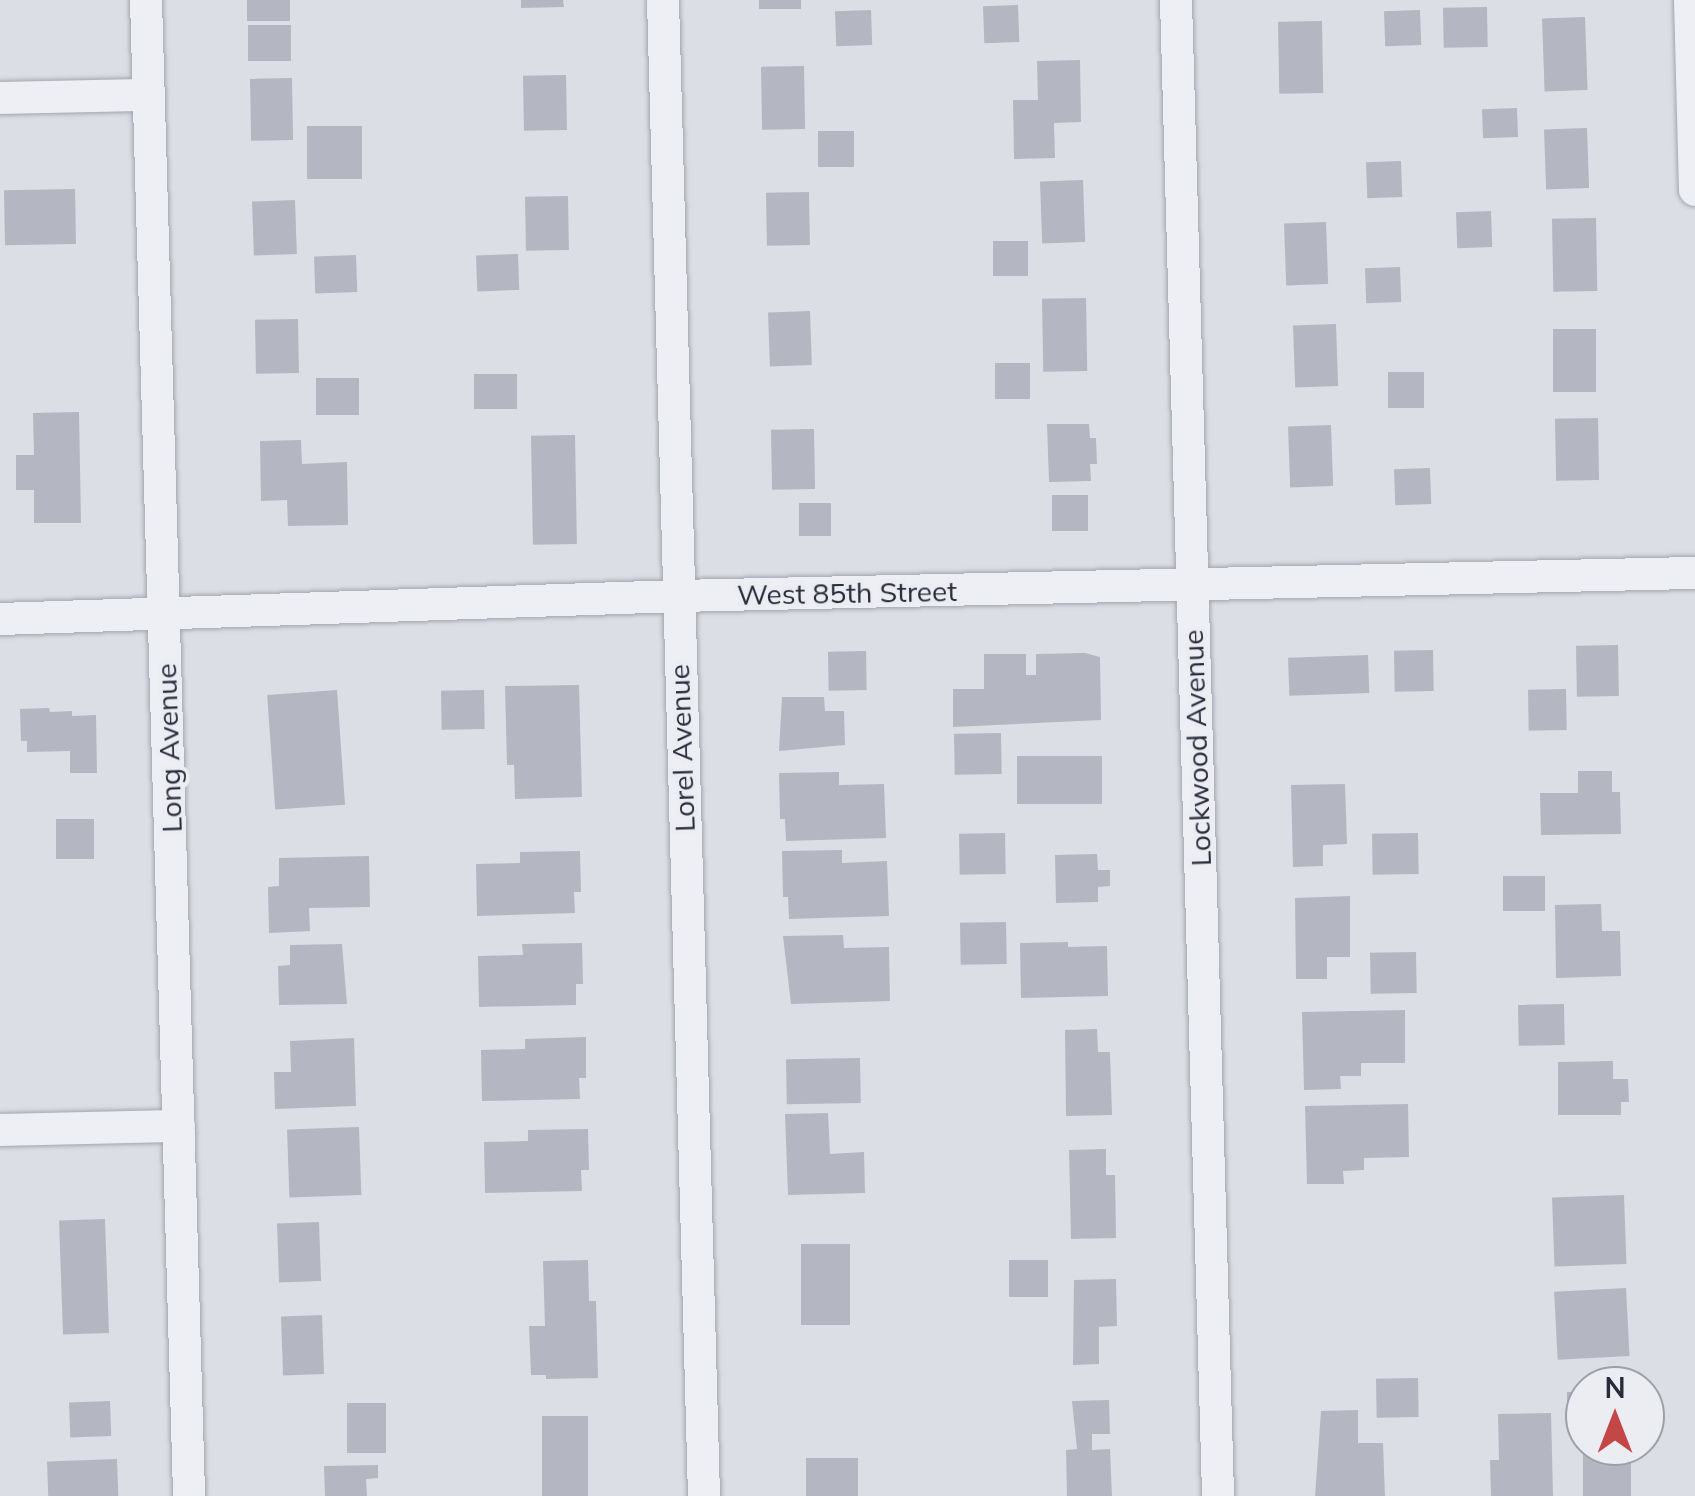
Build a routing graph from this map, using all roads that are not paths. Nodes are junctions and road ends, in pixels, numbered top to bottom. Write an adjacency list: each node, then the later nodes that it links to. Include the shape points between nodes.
1 (146, 0): 5 (street, Long Avenue)
2 (663, 0): 10 (street, Lorel Avenue)
3 (1176, 0): 9 (street, Lockwood Avenue)
4 (1690, 0): 7 (street)
5 (148, 94): 6 (street); 11 (street, Long Avenue)
6 (0, 98)
7 (1695, 190)
8 (1695, 573): 9 (street, West 85th Street)
9 (1192, 587): 10 (street, West 85th Street); 17 (street, Lockwood Avenue)
10 (678, 596): 11 (street, West 85th Street); 16 (street, Lorel Avenue)
11 (166, 616): 12 (street, West 85th Street); 13 (street, Long Avenue)
12 (0, 619)
13 (179, 1126): 14 (street); 15 (street, Long Avenue)
14 (0, 1130)
15 (189, 1496)
16 (704, 1496)
17 (1218, 1496)

